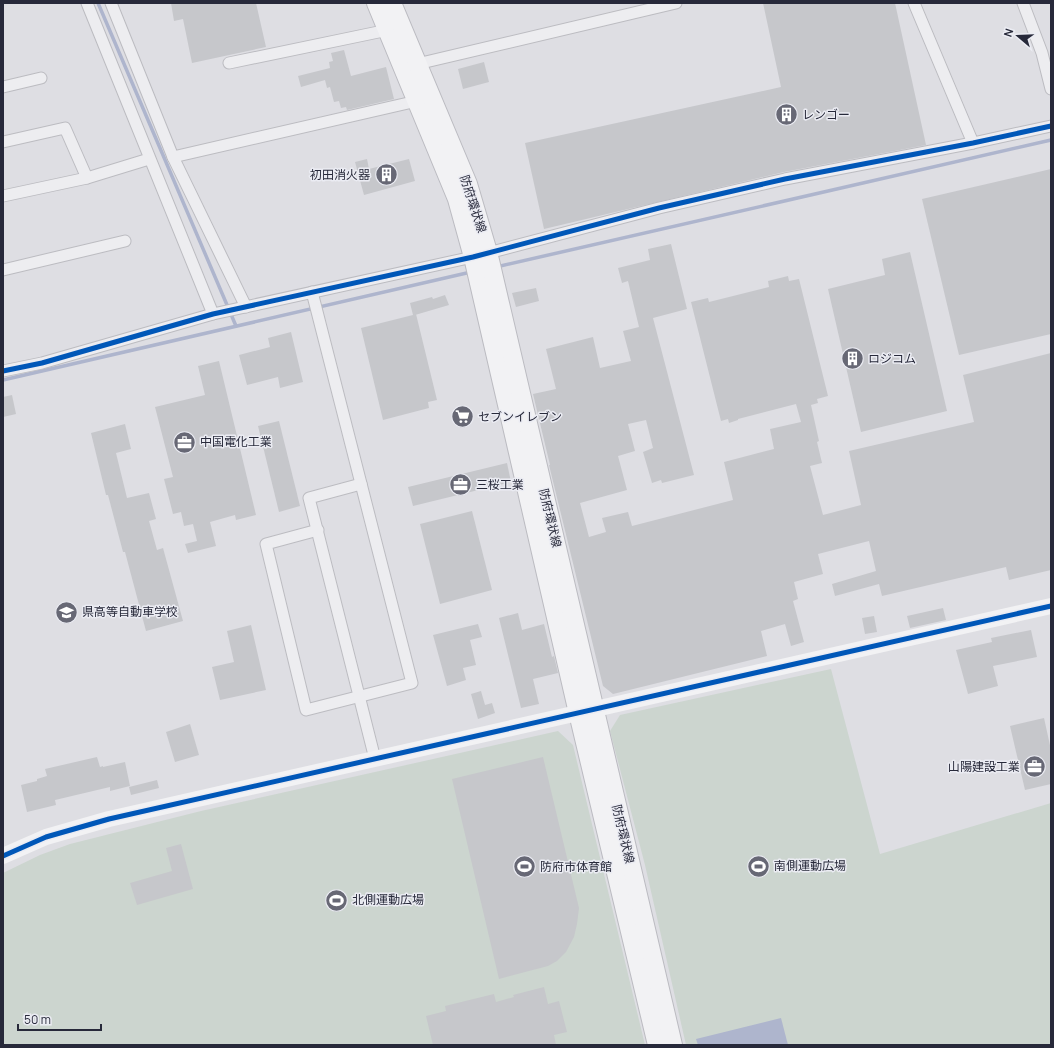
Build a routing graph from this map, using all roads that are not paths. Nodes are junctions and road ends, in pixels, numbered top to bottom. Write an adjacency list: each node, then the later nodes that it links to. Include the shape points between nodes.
1 (87, 3): 20 (street)
2 (111, 3): 19 (street)
3 (376, 3): 8 (main road, 防府環状線)
4 (392, 3): 11 (main road, 防府環状線)
5 (676, 3): 11 (street)
6 (914, 3): 18 (street)
7 (1023, 3): 9 (street)
8 (388, 30): 10 (street); 15 (main road, 防府環状線)
9 (1047, 50): 14 (street)
10 (229, 63)
11 (417, 64): 24 (main road, 防府環状線, via 468,184)
12 (41, 78): 13 (street)
13 (3, 87)
14 (1051, 89)
15 (417, 100): 19 (street); 24 (main road, 防府環状線)
16 (1051, 126): 18 (street)
17 (3, 142): 21 (street, via 65,128)
18 (973, 143): 24 (street, via 785,179 659,208)
19 (173, 157): 27 (street)
20 (150, 159): 21 (street); 28 (street)
21 (87, 178): 22 (street)
22 (3, 196)
23 (125, 241): 25 (street)
24 (481, 254): 26 (street); 34 (main road, 防府環状線)
25 (3, 270)
26 (312, 292): 27 (street); 30 (street)
27 (246, 307): 28 (street)
28 (213, 314): 29 (street, via 42,363)
29 (3, 371)
30 (361, 484): 31 (street, via 309,498); 33 (street, via 412,683)
31 (318, 530): 33 (street); 33 (street, via 266,544 306,710)
32 (1051, 606): 34 (street)
33 (359, 697): 35 (street)
34 (586, 711): 35 (street); 37 (main road, 防府環状線); 38 (main road, 防府環状線, via 633,881)
35 (375, 759): 36 (street, via 110,819 46,837)
36 (3, 856)
37 (657, 1045)
38 (673, 1045)

